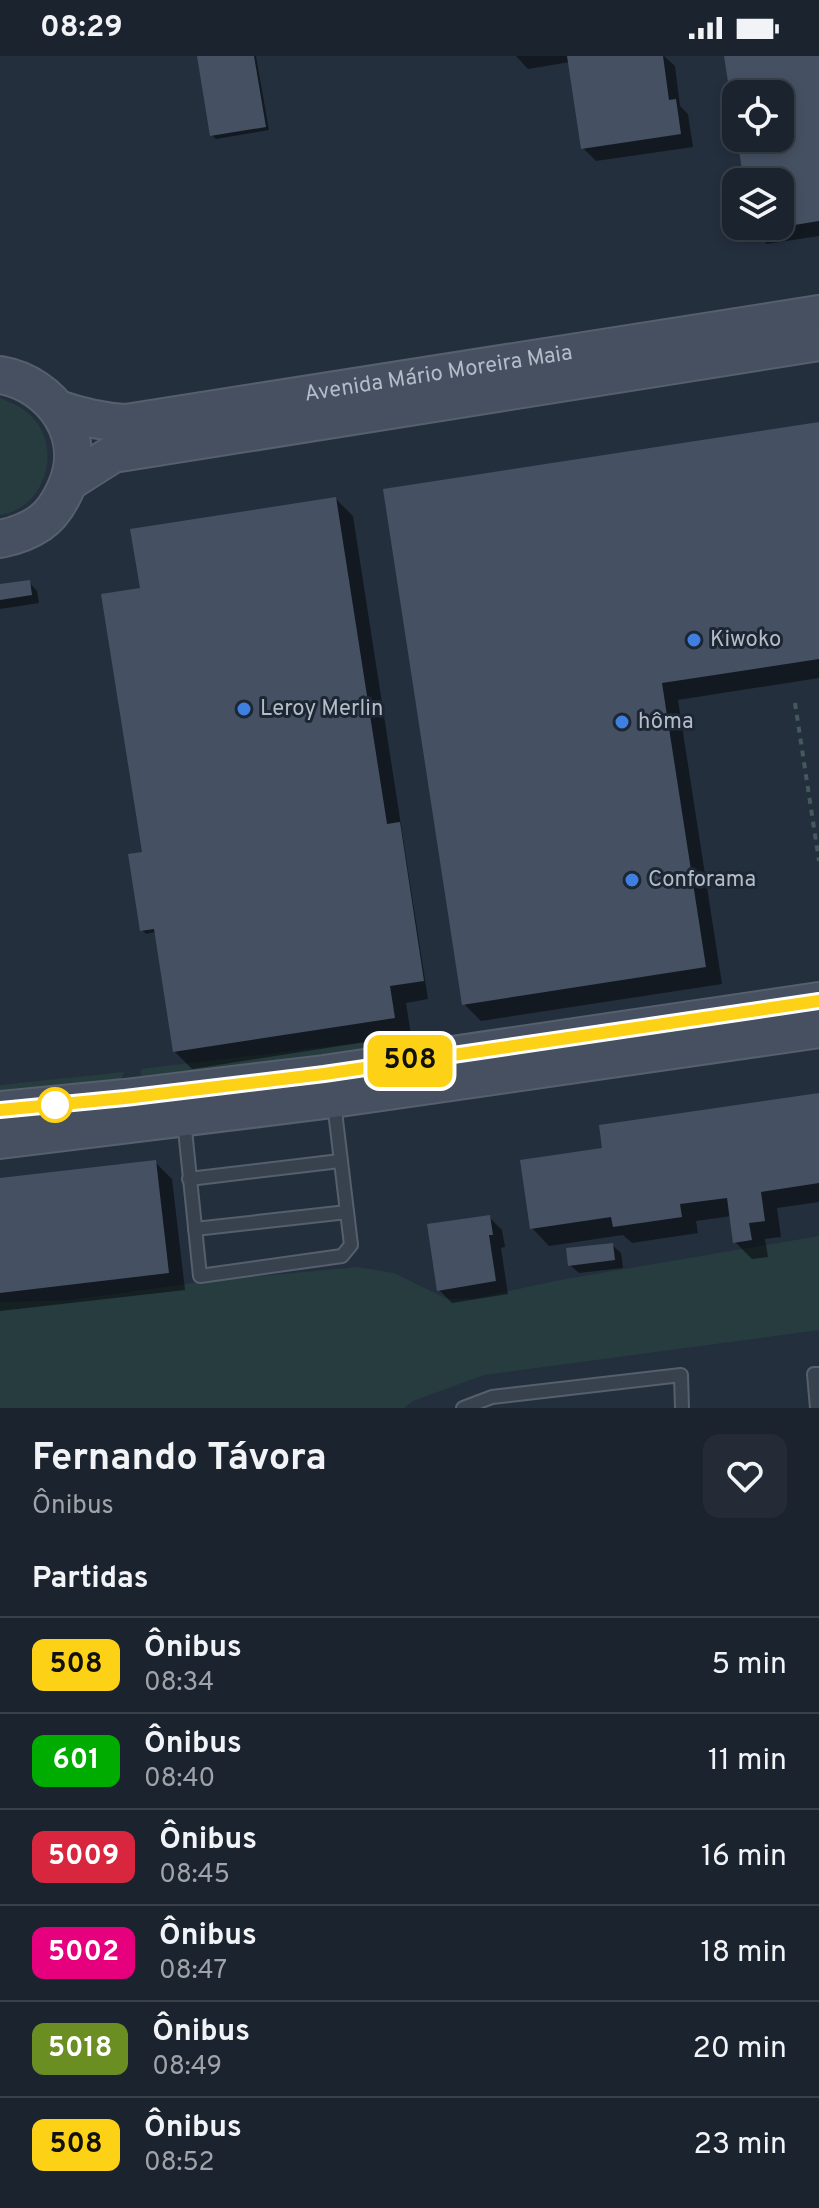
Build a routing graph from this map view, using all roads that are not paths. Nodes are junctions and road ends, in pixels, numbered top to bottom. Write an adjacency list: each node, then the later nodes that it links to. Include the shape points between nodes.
1 (819, 314): 4 (main road, Avenida Mário Moreira Maia, via 126,423)
2 (819, 342): 5 (main road, Avenida Mário Moreira Maia, via 113,454)
3 (5, 369): 4 (main road)
4 (58, 409): 5 (main road, via 72,444)
5 (69, 482): 6 (main road, via 41,522)
6 (0, 539)
7 (819, 1001): 10 (main road, via 324,1074)
8 (819, 1029): 9 (main road)
9 (333, 1099): 11 (main road); 13 (lane)
10 (0, 1110)
11 (184, 1117): 12 (main road); 14 (lane)
12 (0, 1140)
13 (340, 1161): 14 (lane); 15 (lane)
14 (189, 1179): 16 (lane)
15 (347, 1212): 16 (lane); 16 (lane, via 351,1245 342,1256 200,1276)
16 (195, 1229)
17 (819, 1374): 20 (lane, via 814,1374)
18 (463, 1408): 19 (lane, via 492,1397 681,1375)
19 (682, 1408)
20 (817, 1408)

